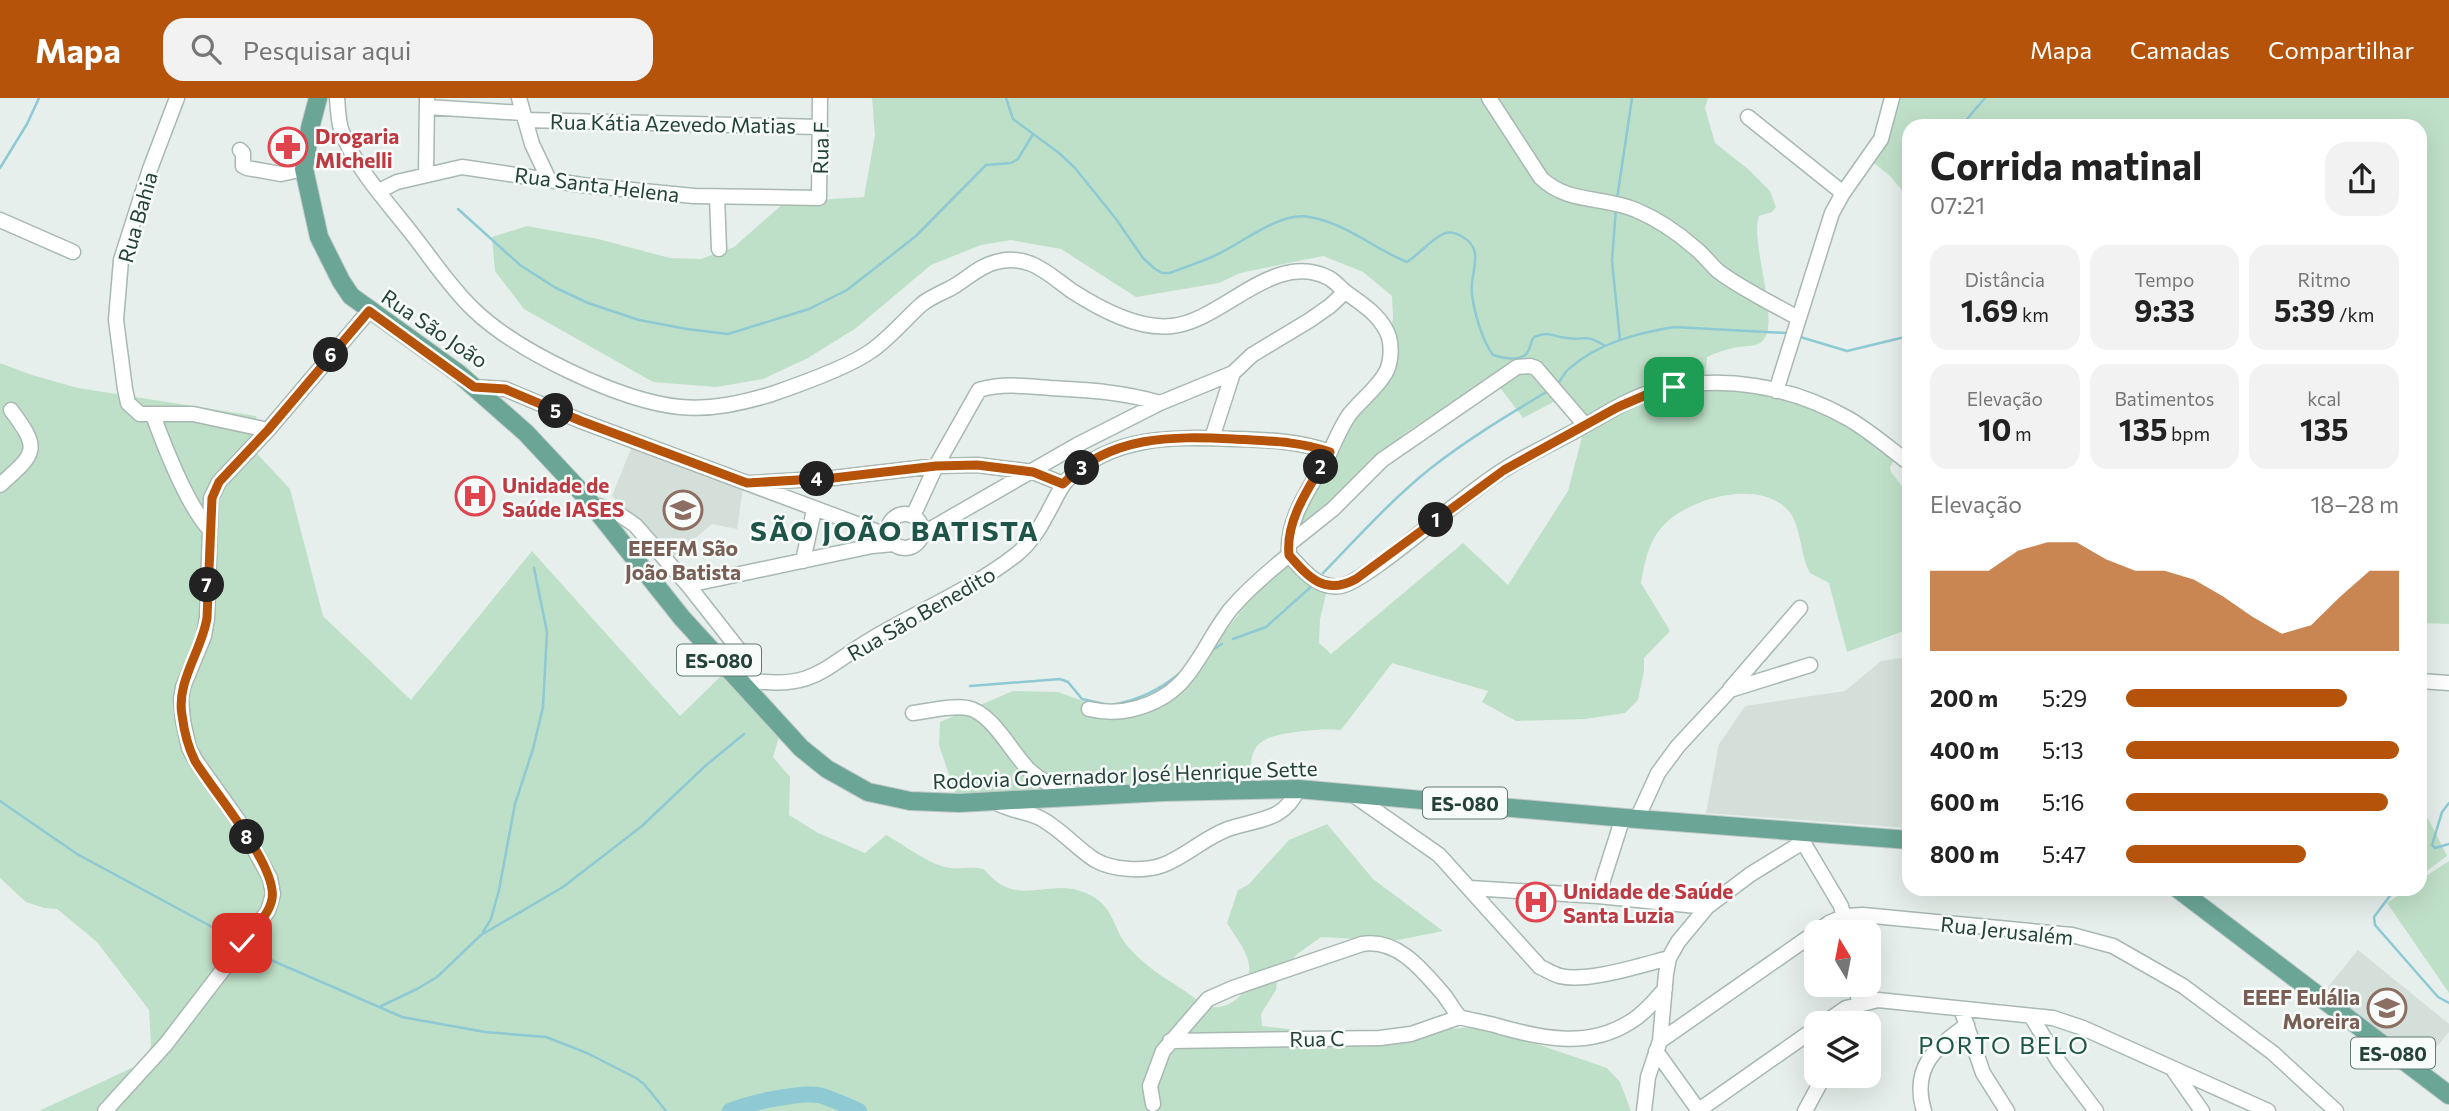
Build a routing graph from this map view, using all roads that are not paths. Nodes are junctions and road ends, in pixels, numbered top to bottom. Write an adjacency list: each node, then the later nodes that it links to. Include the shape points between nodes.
1 (177, 98): 31 (street, Rua Bahia, via 124,249 116,309 128,403 140,414)
2 (318, 98): 13 (main road, Rua São João / ES-080)
3 (337, 98): 16 (street, via 346,141)
4 (519, 98): 9 (street)
5 (820, 98): 11 (street, Rua F)
6 (1489, 98): 25 (street, via 1551,187 1581,199 1635,209 1662,223 1718,271)
7 (1892, 98): 17 (street, via 1881,139)
8 (426, 103): 9 (street, Rua Kátia Azevedo Matias); 14 (street)
9 (524, 116): 11 (street, Rua Kátia Azevedo Matias); 15 (street)
10 (1748, 117): 17 (street)
11 (821, 127): 19 (street, Rua F)
12 (240, 150): 13 (street, via 247,168 281,174)
13 (304, 169): 24 (main road, Rua São João / ES-080, via 319,237 344,287)
14 (426, 174): 15 (street, Rua Santa Helena, via 462,167); 16 (street, Rua Santa Helena)
15 (549, 180): 18 (street, Rua Santa Helena)
16 (379, 191): 23 (street, via 451,287 504,335 565,369 648,400 681,407 747,401 859,359 925,302 1003,260 1040,267 1121,317 1164,327 1192,321 1290,272 1318,274)
17 (1843, 192): 25 (street)
18 (717, 197): 19 (street, Rua Santa Helena); 21 (street)
19 (819, 198)
20 (0, 220): 22 (street)
21 (719, 249)
22 (73, 252)
23 (1345, 292): 26 (street); 35 (street, via 1382,323 1390,356 1384,377 1349,416)
24 (369, 311): 27 (main road, Rua São João / ES-080); 33 (street)
25 (1798, 318): 28 (street)
26 (1233, 373): 29 (street); 34 (street)
27 (474, 387): 39 (street, Rua São João, via 505,389); 42 (main road, Rodovia Governador José Henrique Sette / ES-080, via 526,433)
28 (1776, 391): 32 (street, via 1734,383 1694,383 1637,397); 36 (street, via 1849,419)
29 (1160, 403): 37 (street, via 1107,391 985,388 976,394); 38 (street)
30 (11, 410): 41 (street, via 32,447 23,464)
31 (153, 415): 33 (street, via 193,414); 45 (street, via 169,458)
32 (1585, 425): 48 (street, via 1488,480 1347,584 1319,582 1302,570); 48 (street, via 1536,368 1517,366 1382,460)
33 (268, 430): 45 (street, via 219,482 212,498)
34 (1212, 438): 35 (street, Rua São Benedito, via 1296,442); 40 (street, Rua São Benedito, via 1161,438 1121,447)
35 (1330, 452): 48 (street, via 1290,531)
36 (1902, 457)
37 (936, 466): 38 (street, via 977,465); 39 (street); 44 (street)
38 (1033, 472): 40 (street); 46 (street)
39 (747, 483): 43 (street, Rua São João)
40 (1063, 484): 55 (street, Rua São Benedito, via 1041,528 1003,564 811,678)
41 (0, 485)
42 (591, 504): 50 (street, via 612,510 635,525); 55 (main road, Rodovia Governador José Henrique Sette / ES-080, via 682,618)
43 (814, 510): 47 (street, Rua São João); 49 (street)
44 (913, 516): 46 (street); 47 (street, via 893,519)
45 (209, 529): 90 (street, via 207,618 183,687 181,711 189,748 267,872 272,902 166,1044)
46 (922, 534): 47 (street, via 907,548)
47 (891, 540): 49 (street)
48 (1289, 550): 57 (street, via 1231,609 1178,687 1132,710)
49 (803, 561): 50 (street)
50 (688, 585): 55 (street, via 743,655)
51 (1800, 608): 56 (street)
52 (1810, 666): 56 (street)
53 (2427, 681): 54 (street)
54 (2449, 683)
55 (751, 685): 62 (main road, Rodovia Governador José Henrique Sette / ES-080, via 801,748 855,787 909,801)
56 (1730, 690): 63 (street, via 1678,746)
57 (1089, 709)
58 (913, 713): 61 (street, via 958,708 975,711 993,725 1035,775)
59 (1298, 789): 60 (main road, Rodovia Governador José Henrique Sette / ES-080); 61 (main road, Rodovia Governador José Henrique Sette / ES-080); 62 (street, via 1293,801 1269,819 1216,833 1162,866 1143,869 1107,865 1046,822)
60 (1348, 792): 63 (main road, Rodovia Governador José Henrique Sette / ES-080); 66 (street, via 1438,855)
61 (1079, 797): 62 (main road, Rodovia Governador José Henrique Sette / ES-080)
62 (995, 802)
63 (1630, 818): 64 (main road, Rodovia Governador José Henrique Sette / ES-080); 68 (street)
64 (1805, 837): 65 (main road, Rodovia Governador José Henrique Sette / ES-080); 69 (street); 70 (street)
65 (1902, 840)
66 (1470, 888): 68 (street); 72 (street, via 1540,967 1553,974 1593,976)
67 (2193, 896): 88 (main road, ES-080)
68 (1598, 897): 69 (street)
69 (1707, 907): 72 (street)
70 (1845, 916): 71 (street); 85 (street); 99 (street, Rua Jerusalém, via 2072,935 2113,946 2206,1003 2273,1053)
71 (1846, 920)
72 (1669, 958): 73 (street)
73 (1665, 989): 81 (street, via 1630,1023 1587,1039 1546,1038); 85 (street)
74 (1858, 998): 75 (street)
75 (1859, 1003): 76 (street, via 1878,1000); 77 (street); 78 (street)
76 (1961, 1009): 79 (street); 82 (street)
77 (1842, 1011)
78 (1856, 1011)
79 (1989, 1012): 80 (street); 82 (street)
80 (2031, 1016): 86 (street, via 2083,1028); 96 (street)
81 (1460, 1017): 84 (street, Rua C, via 1411,1034 1380,1038); 84 (street, via 1401,953 1372,943 1216,994)
82 (1969, 1030): 94 (street, via 1938,1047 1926,1063 1920,1083); 95 (street, via 1983,1073)
83 (1804, 1037): 92 (street)
84 (1170, 1041): 89 (street, via 1152,1077)
85 (1658, 1046): 91 (street); 92 (street)
86 (2173, 1070): 97 (street); 98 (street)
87 (1817, 1088): 93 (street)
88 (2449, 1095)
89 (1153, 1104)
90 (105, 1111)
91 (1644, 1111)
92 (1699, 1111)
93 (1805, 1111)
94 (1924, 1111)
95 (2007, 1111)
96 (2096, 1111)
97 (2202, 1111)
98 (2268, 1111)
99 (2336, 1111)

